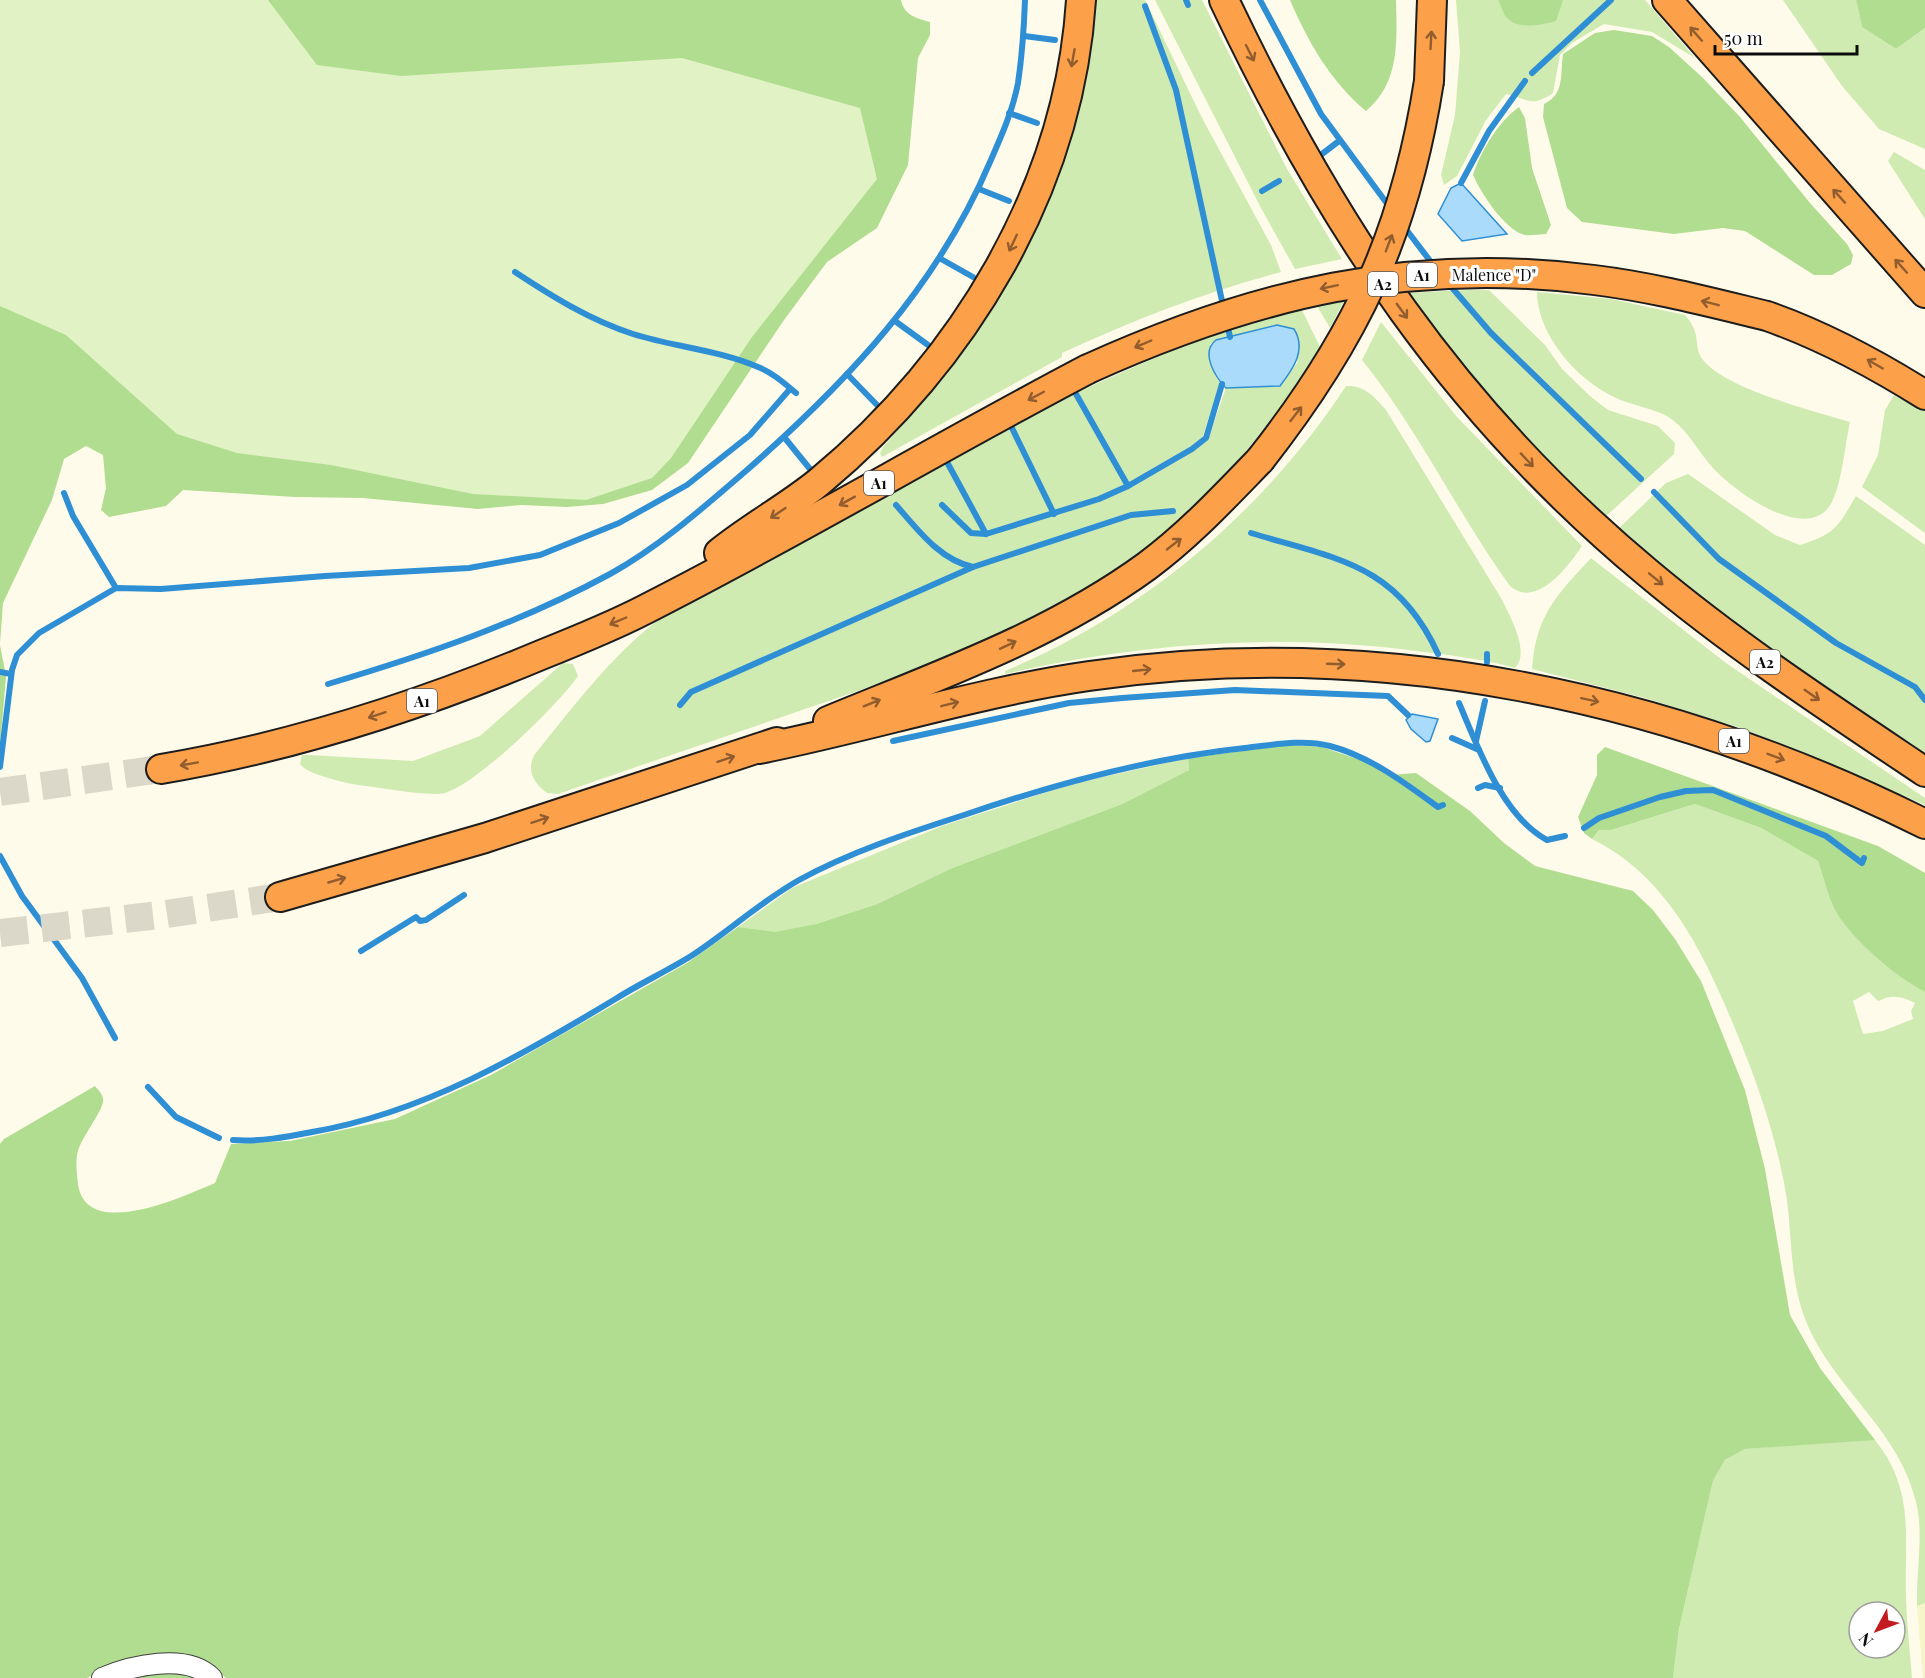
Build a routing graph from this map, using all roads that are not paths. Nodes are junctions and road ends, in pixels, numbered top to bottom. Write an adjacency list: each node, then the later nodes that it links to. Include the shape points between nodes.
1 (1081, 0): 7 (highway, one-way to 7, via 1074,56 1048,156 1026,214 986,295 927,375 856,449 785,509 723,550)
2 (1224, 0): 10 (highway, A2, one-way to 10, via 1291,133 1378,278 1470,397 1537,471 1604,535 1687,604)
3 (1432, 0): 8 (highway, one-way to 3, bridge, via 966,665 1103,595 1186,535 1260,460 1329,366 1377,273 1410,177 1429,81)
4 (1667, 0): 5 (highway, one-way to 4)
5 (1925, 293)
6 (1925, 395): 7 (highway, Malence "D" / A1, one-way to 7, bridge, via 1858,354 1801,328 1767,316 1644,288 1574,278 1493,273 1392,277 1342,284 1244,307 1088,369)
7 (670, 596): 9 (highway, A1, one-way to 9, via 541,655 416,703 239,754)
8 (759, 749): 11 (highway, A1, one-way to 11, via 1090,676 1243,663 1345,664 1523,686 1646,714 1742,744 1837,781); 12 (highway, A1, one-way to 8, via 485,838)
9 (161, 769)
10 (1925, 772)
11 (1925, 824)
12 (280, 897)
13 (102, 1678): 14 (street, via 157,1663 183,1665)
14 (212, 1678)

